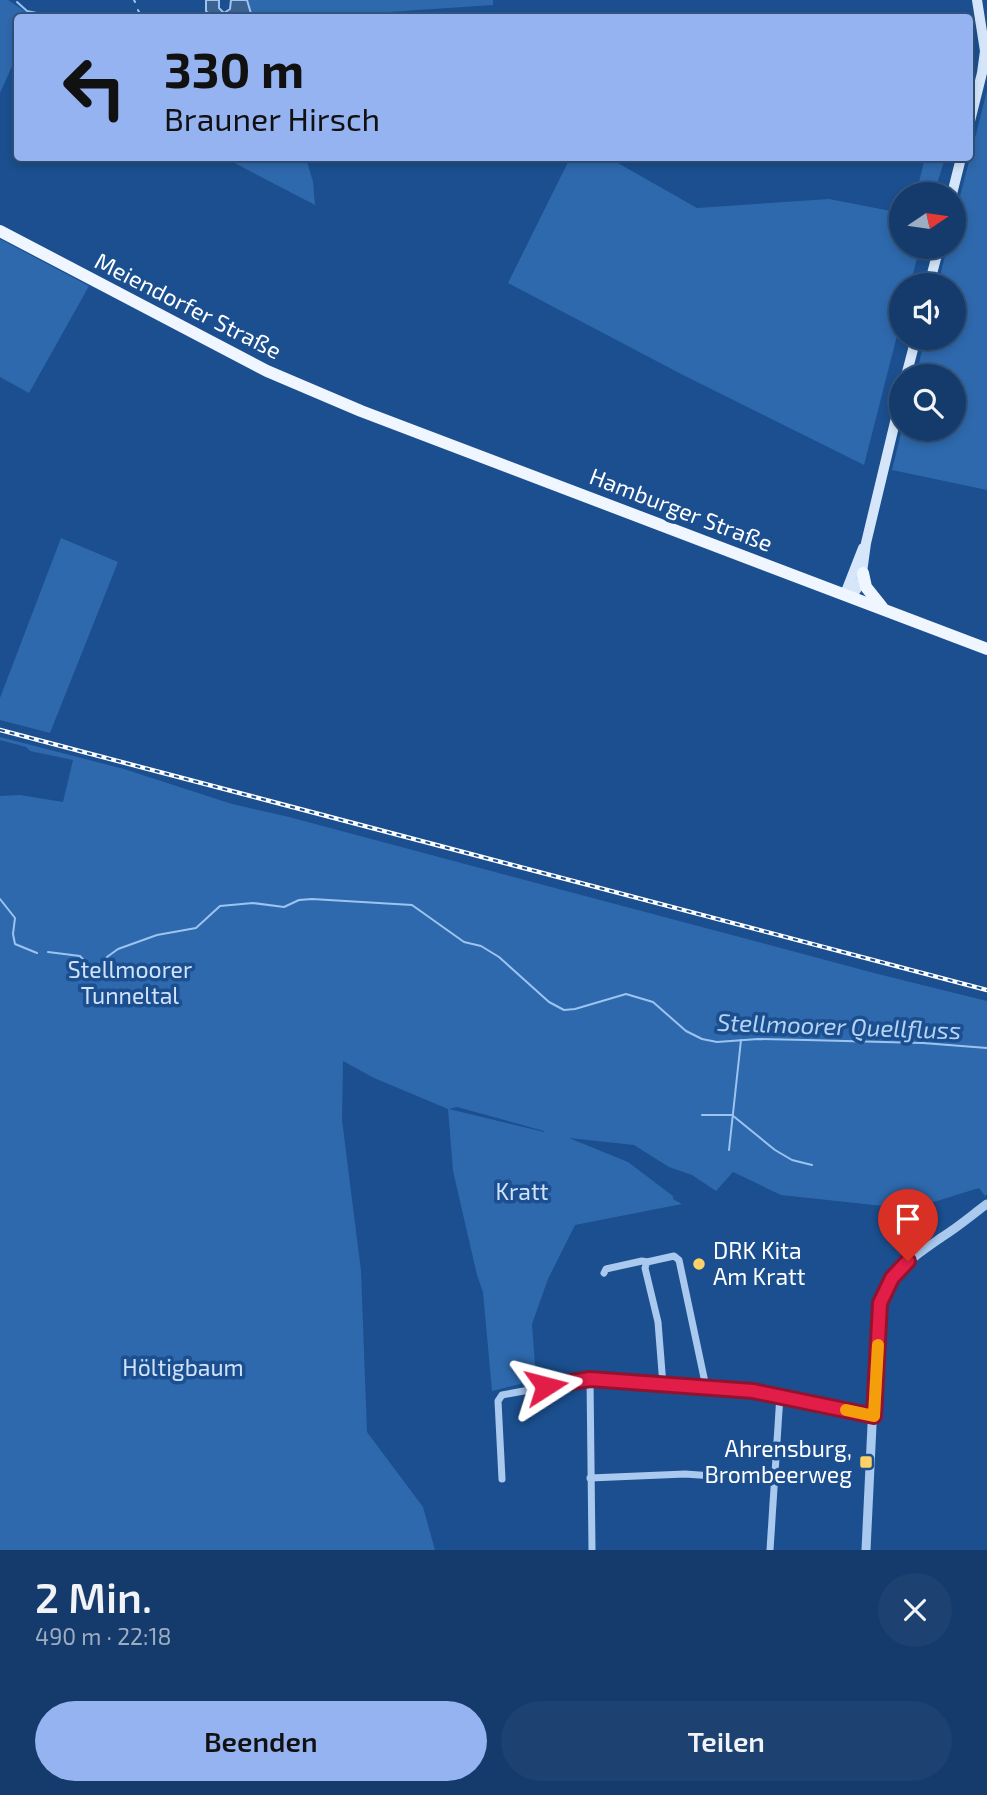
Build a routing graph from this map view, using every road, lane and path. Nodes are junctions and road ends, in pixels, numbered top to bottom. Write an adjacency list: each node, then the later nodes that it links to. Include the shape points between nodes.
1 (977, 0): 2 (main road)
2 (986, 51): 3 (main road)
3 (973, 108)
4 (960, 161): 5 (main road)
5 (955, 182)
6 (0, 231): 7 (main road, Meiendorfer Straße, via 267,371)
7 (361, 411): 11 (main road, Hamburger Straße)
8 (890, 441): 9 (main road)
9 (866, 542): 10 (main road); 11 (main road)
10 (863, 573): 11 (main road, via 858,589); 12 (main road, via 866,587)
11 (845, 594): 12 (main road, Hamburger Straße)
12 (884, 610): 13 (main road, Hamburger Straße)
13 (987, 649)
14 (987, 1203): 21 (street, via 908,1261 884,1291 878,1312)
15 (647, 1262): 16 (street); 18 (street); 19 (street, via 679,1259)
16 (604, 1273)
17 (590, 1379): 18 (street); 22 (street); 23 (street, via 502,1395 498,1401)
18 (663, 1385): 19 (street)
19 (706, 1387): 20 (street)
20 (780, 1395): 21 (street); 24 (street)
21 (874, 1416): 27 (street)
22 (590, 1478): 24 (street, via 685,1474); 25 (street)
23 (502, 1479)
24 (773, 1480): 26 (street)
25 (592, 1550)
26 (770, 1550)
27 (866, 1550)

